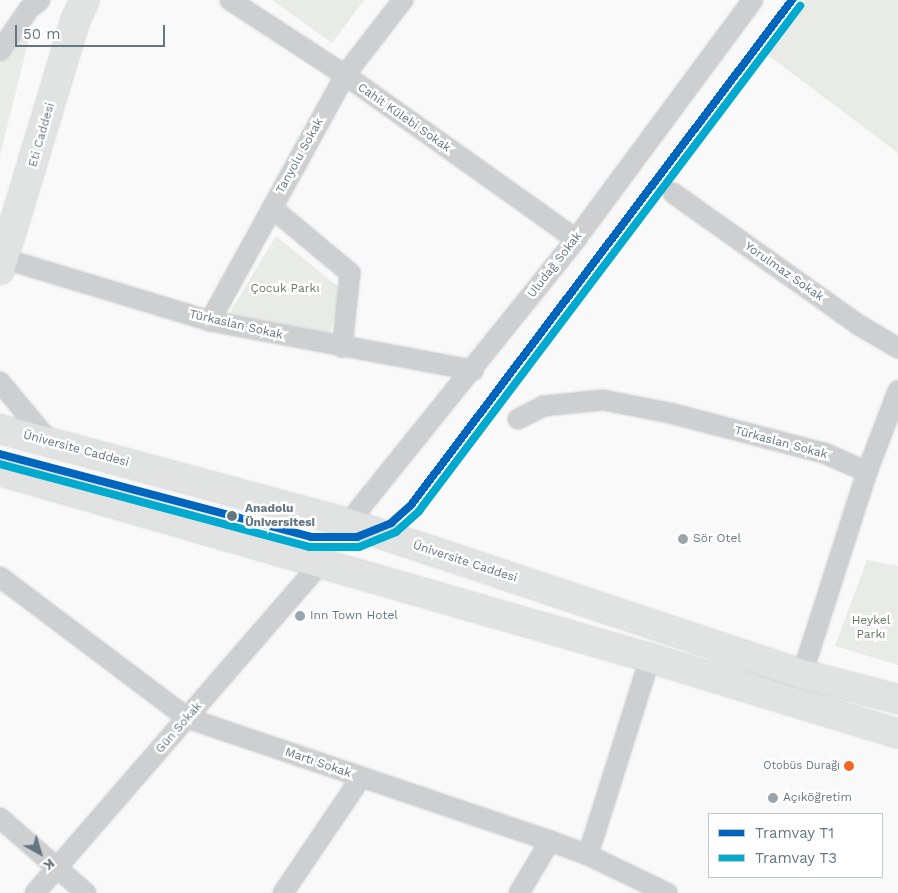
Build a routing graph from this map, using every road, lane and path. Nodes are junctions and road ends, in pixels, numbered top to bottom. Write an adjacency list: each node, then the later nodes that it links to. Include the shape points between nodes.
1 (86, 0): 11 (main road, Eti Caddesi, via 76,21)
2 (230, 0): 7 (street, Cahit Külebi Sokak)
3 (403, 0): 7 (street, Tanyolu Sokak)
4 (753, 0): 10 (street, Uludağ Sokak)
5 (29, 3): 6 (street)
6 (0, 50)
7 (345, 76): 9 (street, Tanyolu Sokak); 10 (street, Cahit Külebi Sokak)
8 (673, 192): 14 (street, Yorulmaz Sokak, via 857,324)
9 (272, 208): 12 (street, Tanyolu Sokak); 13 (street, via 350,273)
10 (576, 239): 15 (street, Uludağ Sokak)
11 (2, 264): 12 (street, Türkaslan Sokak)
12 (210, 321): 13 (street, Türkaslan Sokak)
13 (342, 348): 15 (street, Türkaslan Sokak)
14 (898, 348)
15 (473, 370): 23 (street, Uludağ Sokak)
16 (0, 382): 20 (street)
17 (898, 391): 22 (street)
18 (518, 419): 22 (street, Türkaslan Sokak, via 543,406 603,400 670,413 824,453)
19 (0, 429): 20 (main road, Üniversite Caddesi)
20 (49, 441): 23 (main road, Üniversite Caddesi)
21 (0, 471): 24 (main road)
22 (867, 472): 27 (street)
23 (348, 523): 27 (main road, Üniversite Caddesi)
24 (322, 562): 26 (main road); 29 (street, Gün Sokak)
25 (0, 577): 29 (street, Martı Sokak)
26 (650, 658): 30 (main road); 34 (street)
27 (802, 674): 28 (main road, Üniversite Caddesi)
28 (898, 699)
29 (187, 718): 31 (street, Martı Sokak); 35 (street, Gün Sokak)
30 (898, 734)
31 (361, 778): 33 (street, Martı Sokak); 38 (street)
32 (0, 818): 35 (street)
33 (550, 841): 34 (street, Martı Sokak); 39 (street)
34 (588, 855): 40 (street, Martı Sokak)
35 (58, 868): 36 (street, Gün Sokak); 37 (street)
36 (35, 893)
37 (86, 893)
38 (283, 893)
39 (519, 893)
40 (667, 893)

